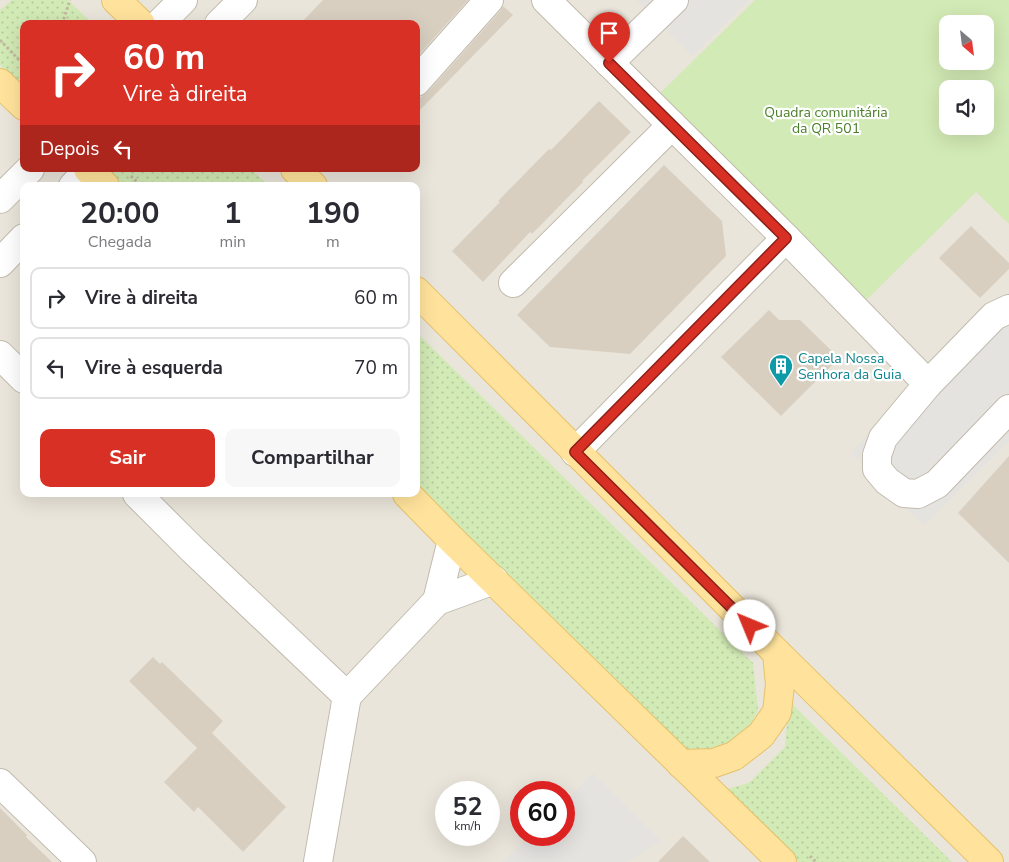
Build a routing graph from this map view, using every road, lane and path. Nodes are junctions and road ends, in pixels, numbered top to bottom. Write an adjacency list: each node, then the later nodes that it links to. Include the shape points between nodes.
1 (70, 0): 8 (path)
2 (116, 0): 9 (main road)
3 (183, 0): 10 (street)
4 (243, 0): 11 (street)
5 (489, 0): 15 (street)
6 (546, 0): 14 (street)
7 (674, 0): 14 (street)
8 (63, 20)
9 (137, 20)
10 (163, 20)
11 (223, 20)
12 (0, 40): 13 (path)
13 (20, 60)
14 (609, 63): 18 (street)
15 (420, 78)
16 (0, 83): 17 (main road)
17 (20, 102)
18 (672, 125): 27 (street); 30 (street)
19 (27, 172): 26 (street)
20 (86, 172): 23 (street)
21 (92, 172): 24 (main road)
22 (298, 172): 25 (main road)
23 (77, 182)
24 (102, 182)
25 (308, 182)
26 (0, 199)
27 (786, 238): 35 (street); 37 (street)
28 (20, 242): 29 (street)
29 (0, 263)
30 (512, 283)
31 (420, 295): 37 (main road)
32 (1009, 309): 35 (street, via 994,316)
33 (0, 355): 34 (street)
34 (20, 375)
35 (928, 384): 36 (street, via 883,438 877,455 877,469 904,493 918,494 937,484)
36 (1009, 409)
37 (575, 452): 43 (main road)
38 (140, 497): 44 (street)
39 (410, 497): 40 (main road)
40 (452, 540): 41 (main road); 42 (street)
41 (494, 580): 42 (street); 45 (main road)
42 (437, 601): 44 (street)
43 (777, 653): 45 (main road, via 780,685 777,712 761,735 734,756 714,763); 50 (main road)
44 (347, 696): 48 (street)
45 (681, 764): 49 (main road)
46 (0, 784): 47 (street)
47 (82, 862)
48 (318, 862)
49 (782, 862)
50 (989, 862)

